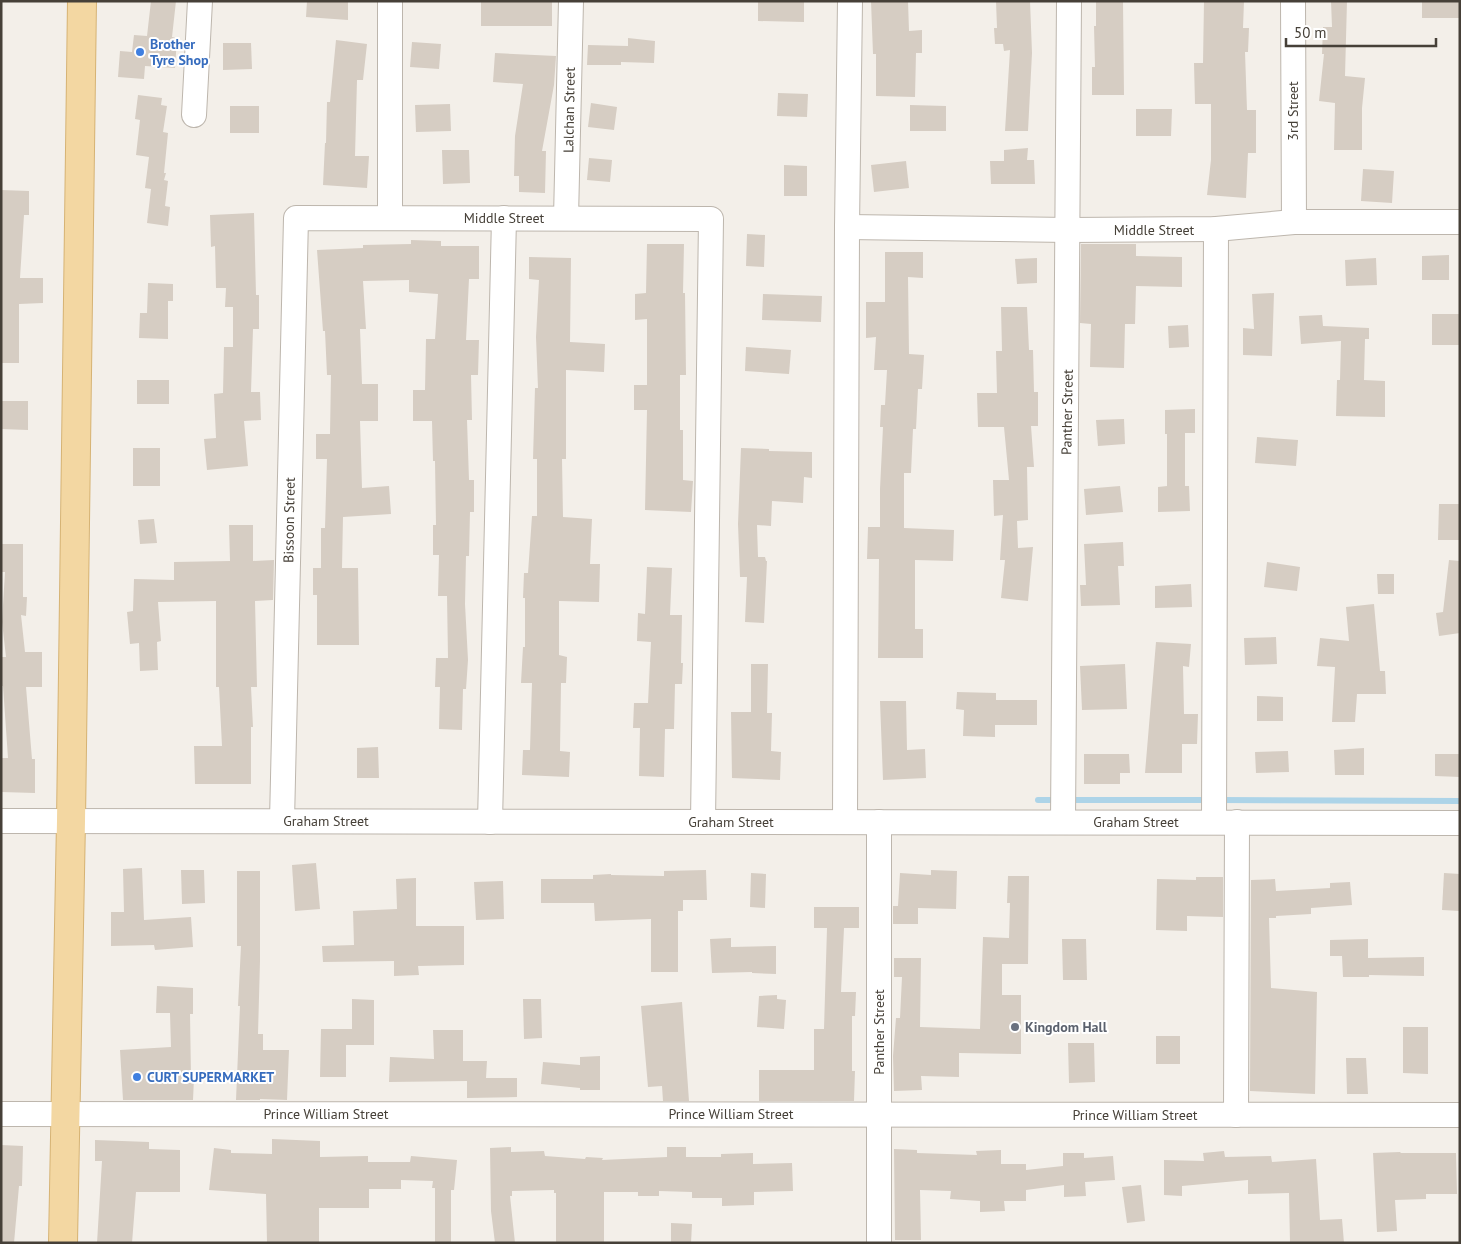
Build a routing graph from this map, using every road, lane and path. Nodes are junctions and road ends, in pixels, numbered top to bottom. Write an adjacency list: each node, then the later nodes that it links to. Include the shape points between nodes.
1 (82, 1): 18 (main road)
2 (200, 1): 8 (street)
3 (390, 1): 10 (street)
4 (571, 1): 12 (street, Lalchan Street)
5 (850, 1): 15 (street)
6 (1069, 1): 17 (street, Panther Street)
7 (1293, 1): 13 (street, 3rd Street)
8 (194, 115)
9 (296, 218): 10 (street, Middle Street); 19 (street, Bissoon Street)
10 (390, 218): 11 (street, Middle Street)
11 (504, 218): 12 (street, Middle Street); 21 (street)
12 (566, 218): 22 (street, Middle Street, via 711,219)
13 (1294, 222): 14 (street, Middle Street); 16 (street, Middle Street)
14 (1460, 222)
15 (847, 227): 17 (street, Middle Street); 23 (street)
16 (1216, 229): 17 (street, Middle Street); 26 (street)
17 (1068, 230): 25 (street, Panther Street)
18 (71, 821): 19 (street, Graham Street); 20 (street, Graham Street); 30 (main road)
19 (282, 821): 21 (street, Graham Street)
20 (1, 822)
21 (490, 822): 22 (street, Graham Street)
22 (703, 822): 23 (street, Graham Street)
23 (845, 822): 24 (street, Graham Street)
24 (879, 822): 25 (street, Graham Street); 31 (street, Panther Street)
25 (1063, 822): 26 (street, Graham Street)
26 (1214, 822): 28 (street, Graham Street)
27 (1460, 823): 28 (street, Graham Street)
28 (1237, 837): 32 (street)
29 (1, 1114): 30 (street, Prince William Street)
30 (66, 1114): 31 (street, Prince William Street); 34 (main road)
31 (879, 1114): 32 (street, Prince William Street); 35 (street, Panther Street)
32 (1236, 1115): 33 (street, Prince William Street)
33 (1460, 1115)
34 (62, 1243)
35 (879, 1243)

